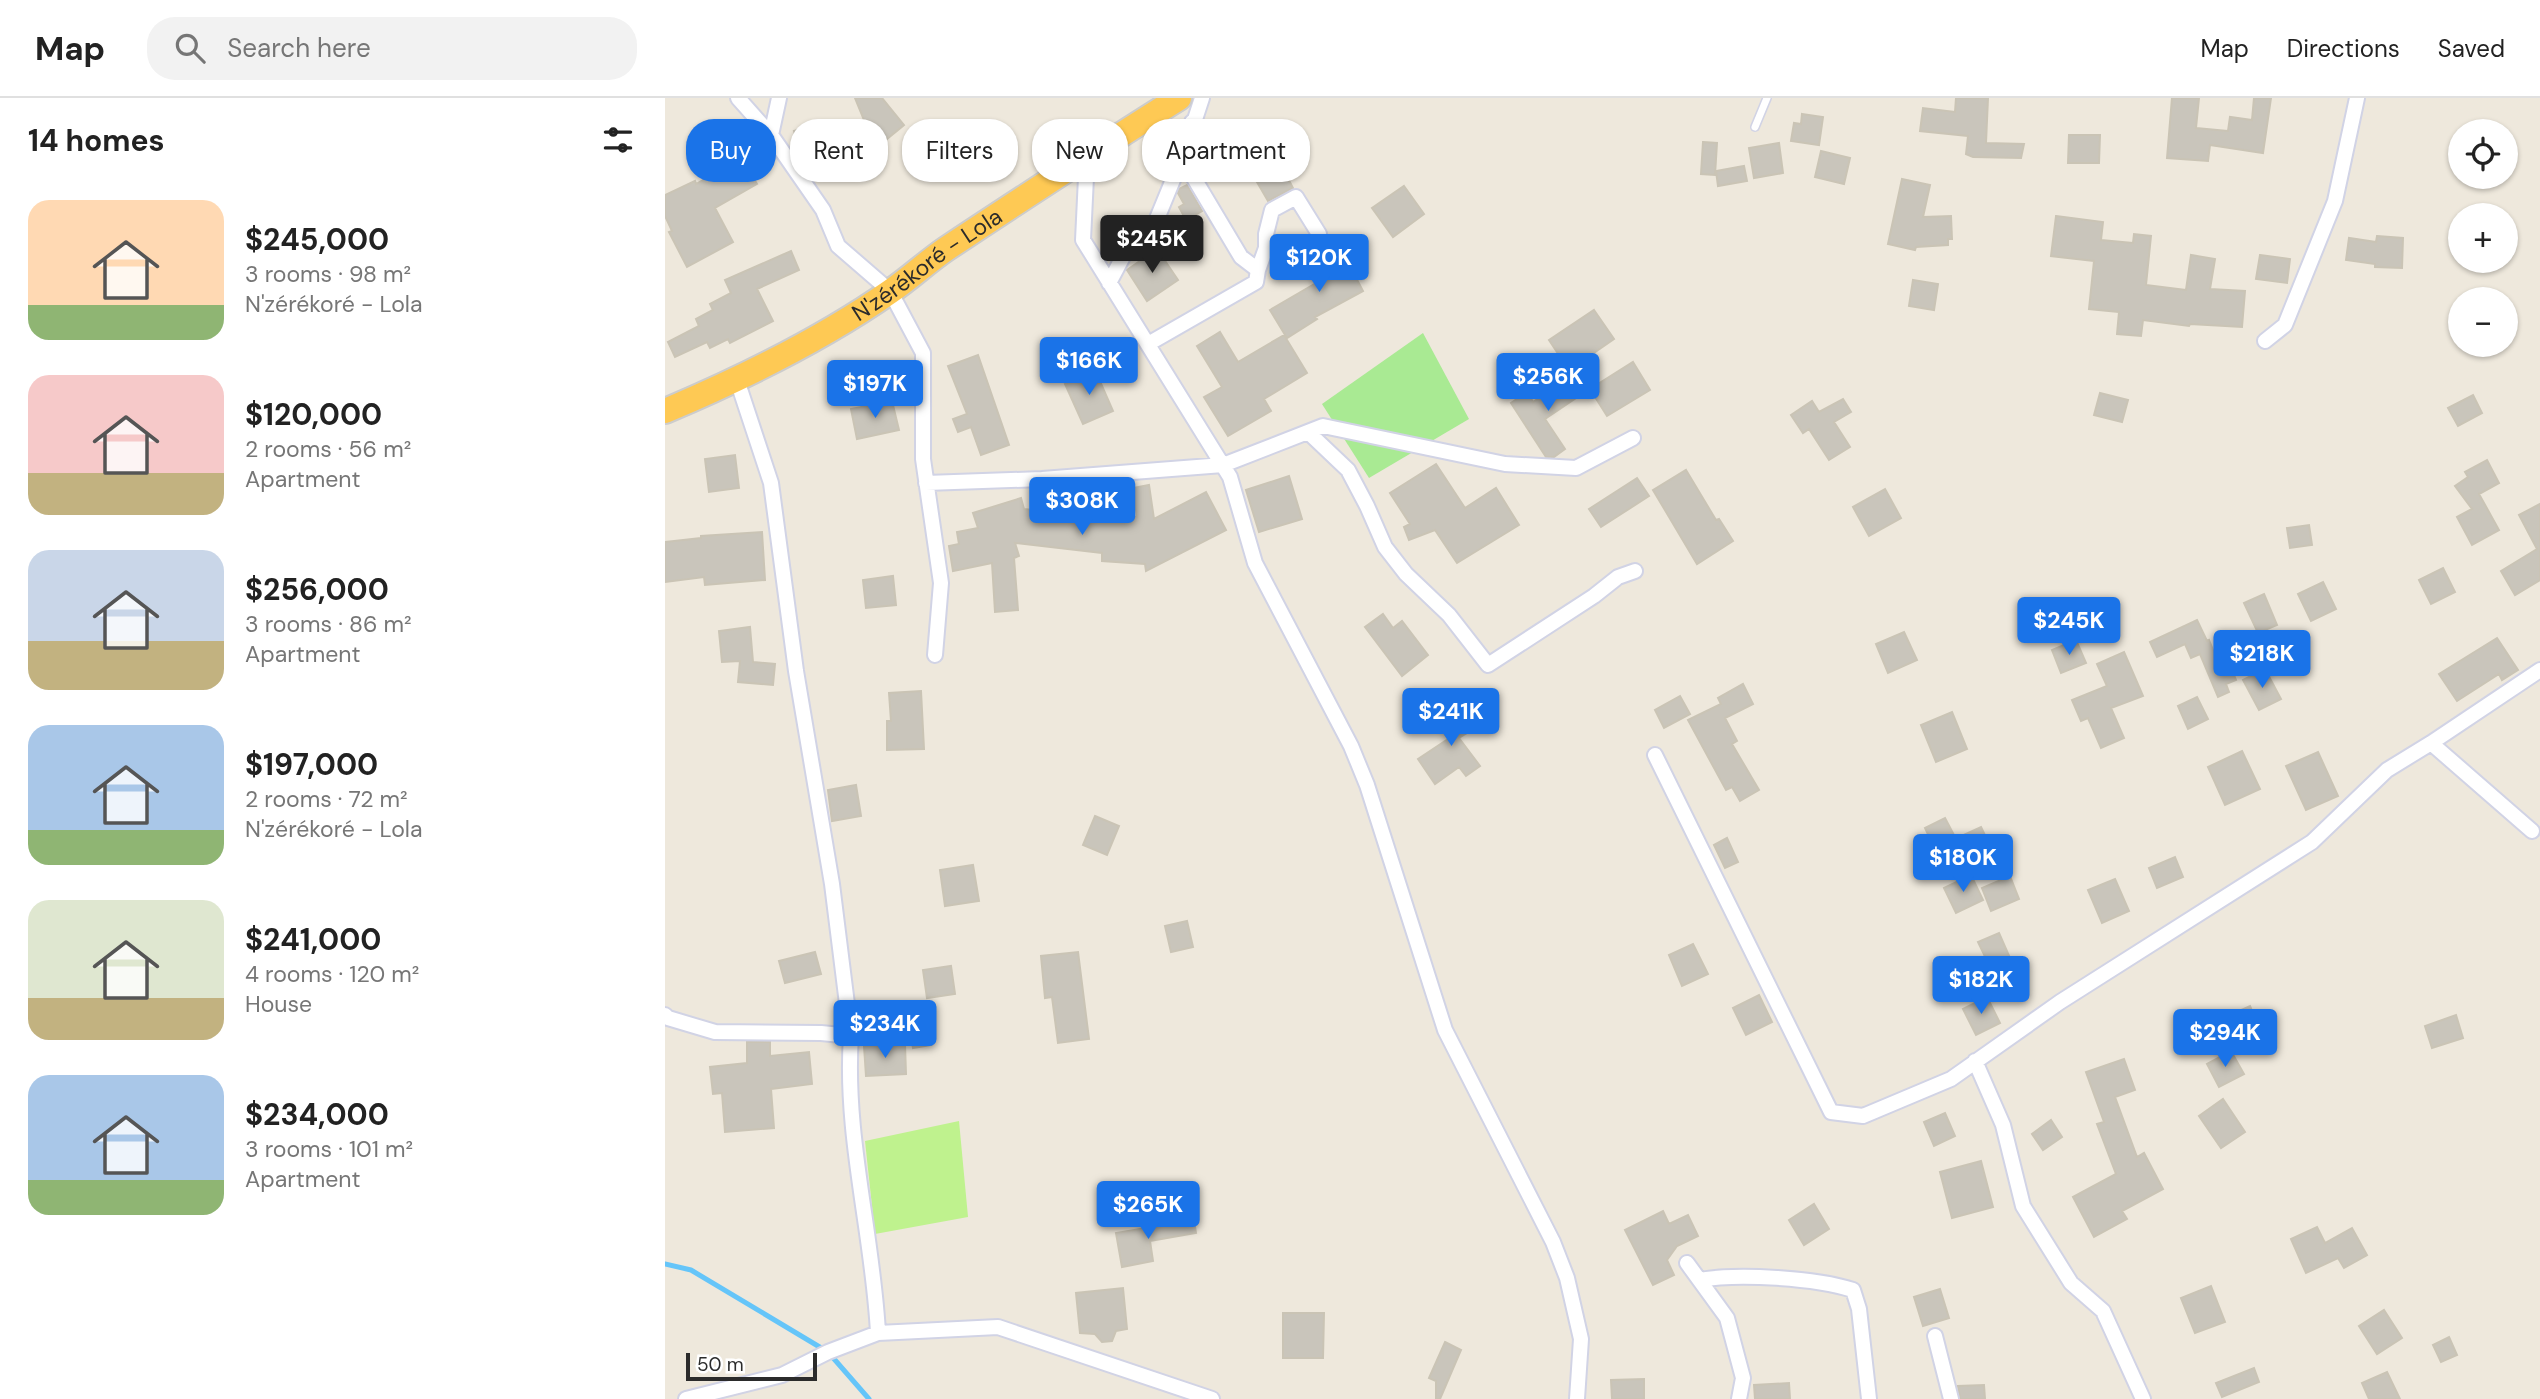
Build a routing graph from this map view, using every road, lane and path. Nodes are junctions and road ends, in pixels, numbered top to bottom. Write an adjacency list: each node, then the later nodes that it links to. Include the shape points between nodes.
1 (738, 98): 7 (street)
2 (779, 98): 8 (street)
3 (1179, 98): 11 (highway, N'zérékoré - Lola)
4 (1202, 98): 9 (street)
5 (1767, 98): 10 (lane)
6 (2357, 98): 21 (street, via 2335,201 2285,325)
7 (757, 119)
8 (774, 119)
9 (1193, 119)
10 (1755, 127)
11 (1128, 130)
12 (776, 142): 20 (street, via 823,210 838,246)
13 (1048, 182): 20 (highway, N'zérékoré - Lola)
14 (1086, 182): 19 (street, via 1083,240)
15 (1171, 182): 19 (street, via 1154,226 1126,251)
16 (1196, 182): 18 (street, via 1241,257)
17 (1319, 233): 18 (street, via 1296,197 1272,210)
18 (1258, 270): 22 (street, via 1256,282)
19 (1109, 283): 22 (street)
20 (890, 291): 23 (highway, N'zérékoré - Lola); 28 (street, via 923,353)
21 (2265, 341)
22 (1148, 344): 27 (street)
23 (737, 380): 24 (highway, N'zérékoré - Lola); 36 (street, via 771,483)
24 (665, 411)
25 (1308, 432): 26 (street, via 1323,426 1505,464 1576,468); 27 (street); 29 (street, via 1348,470 1385,547 1488,665 1618,577)
26 (1633, 438)
27 (1223, 465): 28 (street); 44 (street, via 1255,563 1367,785 1445,1030 1562,1266 1581,1339)
28 (926, 483): 30 (street, via 941,583)
29 (1635, 571)
30 (935, 655)
31 (2540, 670): 32 (street)
32 (2431, 743): 34 (street); 37 (street, via 2387,770 2312,842)
33 (1655, 754): 37 (street, via 1831,1112 1863,1115 1951,1079)
34 (2532, 831)
35 (665, 1015): 36 (street, via 715,1032)
36 (851, 1036): 40 (street, via 851,1116)
37 (1975, 1061): 48 (street, via 2003,1125 2023,1206 2071,1283 2103,1311)
38 (1687, 1263): 39 (street)
39 (1700, 1280): 45 (street, via 1727,1318 1743,1378); 46 (street, via 1722,1276 1831,1283 1853,1290)
40 (878, 1333): 42 (street, via 782,1375); 43 (street, via 998,1327)
41 (1935, 1336): 47 (street)
42 (686, 1399)
43 (1212, 1399)
44 (1577, 1399)
45 (1739, 1399)
46 (1870, 1399)
47 (1951, 1399)
48 (2143, 1399)

